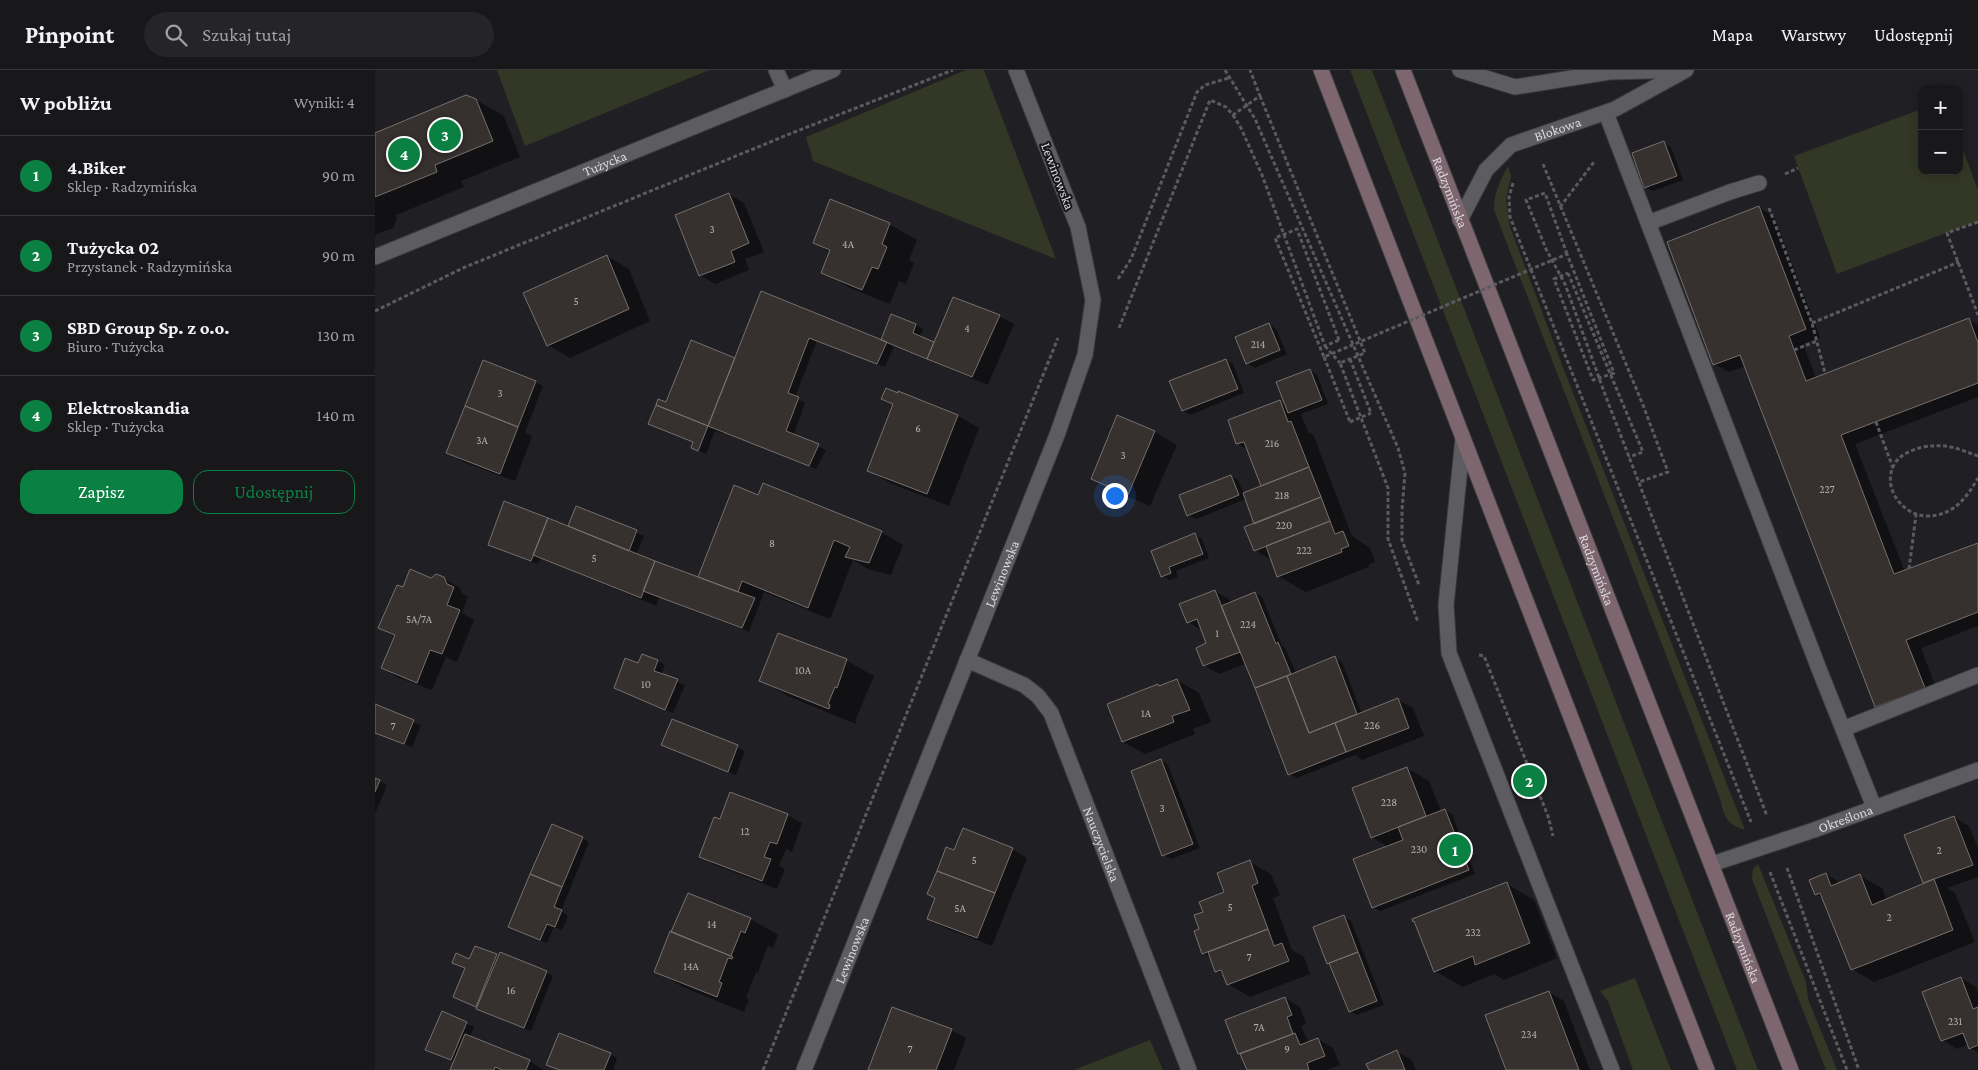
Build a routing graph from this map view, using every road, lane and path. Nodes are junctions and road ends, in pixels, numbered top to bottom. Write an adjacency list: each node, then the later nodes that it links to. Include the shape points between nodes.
1 (776, 70): 11 (street)
2 (833, 70): 11 (street, Tużycka)
3 (953, 70): 27 (path, via 463,268)
4 (1016, 70): 48 (street, Lewinowska, via 1078,227 1093,300 1085,355 1063,418)
5 (1225, 70): 10 (path)
6 (1321, 70): 39 (main road)
7 (1403, 70): 20 (main road, Radzymińska)
8 (1460, 70): 9 (street, Blokowa, via 1515,86 1609,72)
9 (1685, 70): 12 (street, Blokowa)
10 (1229, 78): 26 (path, via 1205,85 1197,92 1131,259); 47 (path, via 1255,119 1398,448 1405,473 1401,540 1419,584 1433,602)
11 (785, 90): 24 (street, Tużycka)
12 (1606, 113): 14 (street, Blokowa); 22 (street)
13 (1233, 115): 32 (path, via 1262,175)
14 (1511, 145): 20 (street, Blokowa, via 1486,170); 54 (path, via 1517,169 1509,197 1510,217)
15 (1599, 154): 19 (path)
16 (1543, 164): 19 (path)
17 (1798, 168): 18 (path)
18 (1759, 183): 22 (street); 29 (path)
19 (1560, 207): 44 (path, via 1668,472)
20 (1460, 220): 55 (main road, Radzymińska)
21 (1978, 222): 25 (path, via 1947,233)
22 (1648, 223): 50 (street)
23 (1567, 254): 34 (path, bridge); 41 (path, via 1545,193 1526,200 1545,249 1565,284); 41 (path, bridge, via 1614,373 1593,380 1554,279 1568,273 1643,452)
24 (375, 257)
25 (1959, 262): 28 (path); 29 (path)
26 (1117, 282)
27 (375, 311)
28 (1978, 315)
29 (1812, 323): 31 (path)
30 (1061, 330): 56 (path)
31 (1817, 342): 33 (path); 37 (path)
32 (1325, 346): 34 (path, bridge, via 1339,340 1297,229 1275,238); 36 (path)
33 (1794, 350)
34 (1324, 357): 35 (path, bridge, via 1350,422 1371,413)
35 (1350, 359)
36 (1340, 364)
37 (1825, 373)
38 (1875, 422): 42 (path)
39 (1463, 438): 47 (street); 60 (main road)
40 (1978, 456): 42 (path, via 1933,446 1904,454)
41 (1629, 457): 44 (path)
42 (1893, 468): 45 (path, via 1892,487 1897,500)
43 (1978, 478): 45 (path, via 1968,496 1956,507 1939,515)
44 (1639, 482): 53 (path)
45 (1916, 515): 46 (path)
46 (1909, 569)
47 (1446, 605): 59 (street, via 1449,653)
48 (967, 660): 57 (street, Lewinowska); 58 (street, Nauczycielska, via 1024,685 1051,713)
49 (1978, 675): 50 (street)
50 (1843, 729): 52 (street)
51 (1978, 770): 52 (street, Określona)
52 (1874, 807): 53 (street, Określona)
53 (1777, 842): 54 (street, Określona); 63 (path)
54 (1761, 847): 55 (street, Określona); 62 (path)
55 (1712, 864): 61 (main road, Radzymińska)
56 (763, 1070)
57 (804, 1070)
58 (1189, 1070)
59 (1612, 1070)
60 (1707, 1070)
61 (1791, 1070)
62 (1847, 1070)
63 (1859, 1070)

